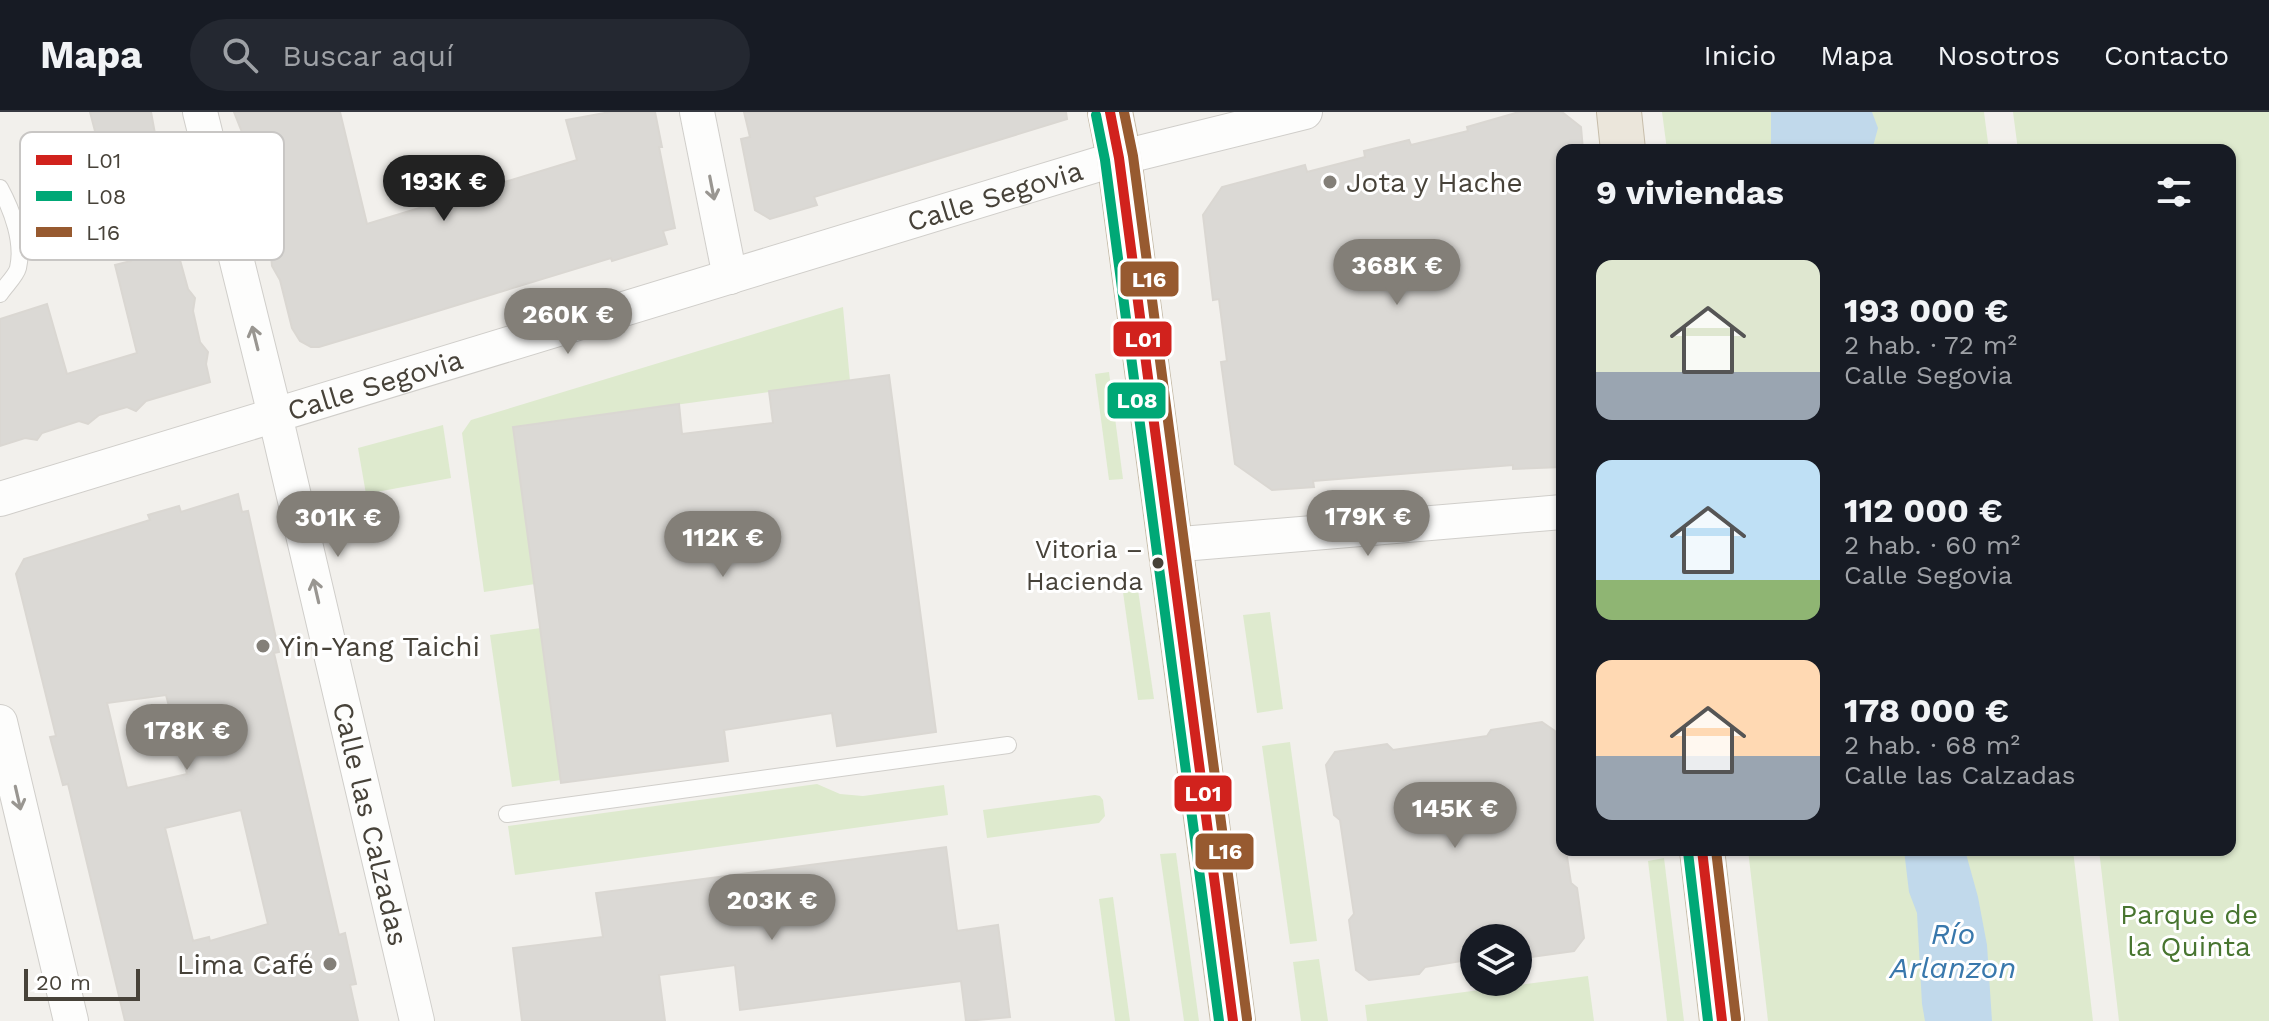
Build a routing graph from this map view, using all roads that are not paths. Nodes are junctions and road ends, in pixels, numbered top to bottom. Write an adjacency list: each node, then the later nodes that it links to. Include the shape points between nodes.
1 (200, 112): 6 (street, Calle las Calzadas, one-way to 1)
2 (697, 112): 11 (street, one-way to 11)
3 (1110, 112): 8 (highway)
4 (1305, 112): 8 (street, Calle Segovia)
5 (1619, 112): 7 (highway)
6 (205, 132)
7 (1622, 144)
8 (1119, 158): 11 (street, Calle Segovia); 16 (highway)
9 (0, 188): 12 (lane, via 18,244 18,269)
10 (237, 260): 13 (street, Calle las Calzadas, one-way to 10)
11 (730, 277): 13 (street, Calle Segovia)
12 (0, 294)
13 (275, 415): 14 (street, Calle Segovia); 22 (street, Calle las Calzadas, one-way to 13)
14 (0, 499)
15 (1556, 513): 16 (street)
16 (1170, 545): 23 (highway)
17 (0, 722): 21 (street, one-way to 21)
18 (1008, 745): 19 (lane)
19 (507, 814)
20 (1703, 856): 24 (highway)
21 (71, 1021)
22 (417, 1021)
23 (1233, 1021)
24 (1722, 1021)

